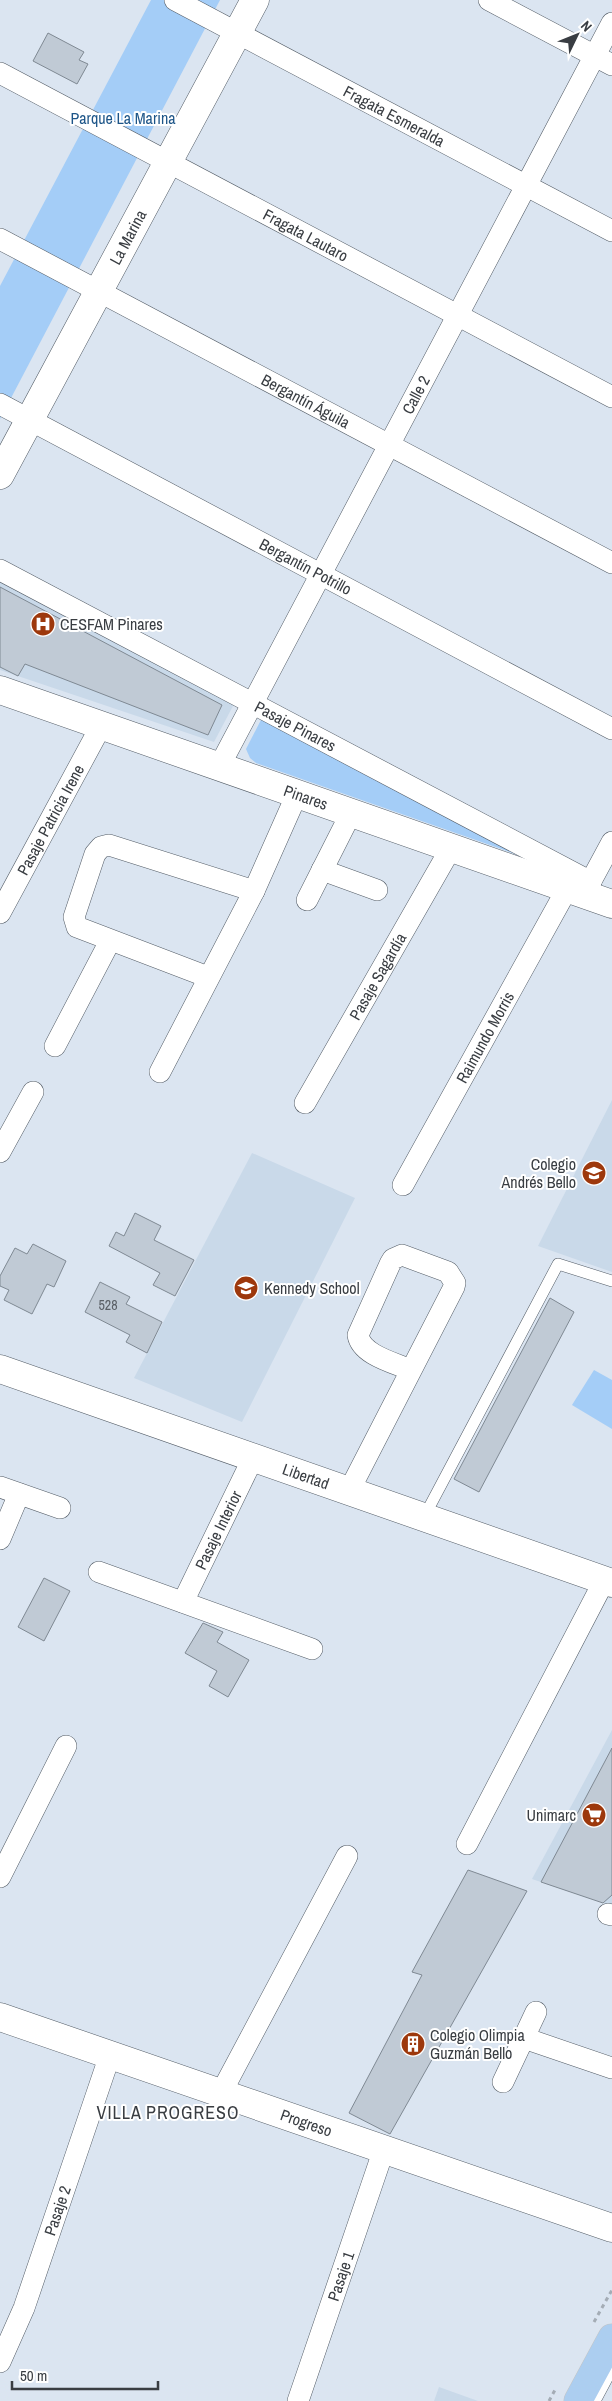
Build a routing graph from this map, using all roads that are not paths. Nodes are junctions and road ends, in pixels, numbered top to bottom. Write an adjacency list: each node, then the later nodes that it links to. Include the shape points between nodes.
1 (175, 0): 5 (street, Fragata Esmeralda)
2 (255, 0): 5 (street, La Marina)
3 (489, 0): 6 (street)
4 (612, 23): 6 (street, Calle 2)
5 (238, 33): 8 (street, La Marina); 9 (street, Fragata Esmeralda)
6 (603, 61): 9 (street, Calle 2)
7 (0, 73): 8 (street, Fragata Lautaro)
8 (168, 162): 12 (street, La Marina); 13 (street, Fragata Lautaro)
9 (526, 186): 10 (street, Fragata Esmeralda); 13 (street, Calle 2)
10 (612, 232)
11 (0, 239): 12 (street, Bergantín Águila)
12 (99, 292): 16 (street, La Marina); 17 (street, Bergantín Águila)
13 (458, 316): 14 (street, Fragata Lautaro); 17 (street, Calle 2)
14 (612, 397)
15 (0, 404): 16 (street, Bergantín Potrillo)
16 (30, 420): 18 (street, La Marina); 21 (street, Bergantín Potrillo)
17 (389, 445): 19 (street, Bergantín Águila); 21 (street, Calle 2)
18 (0, 475)
19 (612, 563)
20 (0, 570): 23 (street, Pasaje Pinares)
21 (321, 574): 23 (street, Calle 2); 25 (street, Bergantín Potrillo)
22 (0, 690): 24 (street, Pinares)
23 (252, 703): 26 (street, Calle 2); 32 (street, Pasaje Pinares)
24 (102, 726): 26 (street, Pinares); 37 (street, Pasaje Patricia Irene)
25 (612, 729)
26 (219, 767): 27 (street, Pinares)
27 (297, 794): 28 (street, Pinares); 34 (street)
28 (351, 813): 30 (street, Pinares); 31 (street)
29 (612, 842): 32 (street, Raimundo Morris)
30 (451, 848): 32 (street, Pinares); 43 (street, Pasaje Sagardía)
31 (322, 870): 33 (street); 35 (street)
32 (581, 888): 36 (street, Pinares); 45 (street, Raimundo Morris)
33 (376, 890)
34 (254, 891): 38 (street, via 109,845 101,847 95,854 73,920 79,930); 39 (street)
35 (307, 900)
36 (612, 904)
37 (0, 913)
38 (110, 941): 39 (street); 40 (street)
39 (208, 977): 41 (street)
40 (55, 1046)
41 (160, 1072)
42 (33, 1092): 44 (street)
43 (305, 1104)
44 (0, 1152)
45 (403, 1186)
46 (612, 1281): 53 (lane, via 558,1264)
47 (0, 1369): 49 (street, Libertad)
48 (411, 1370): 48 (street, via 455,1283 448,1272 402,1255 390,1264 358,1340 365,1349); 51 (street)
49 (253, 1458): 51 (street, Libertad); 57 (street, Pasaje Interior)
50 (10, 1490): 52 (street); 54 (street)
51 (349, 1491): 53 (street, Libertad)
52 (60, 1508)
53 (424, 1517): 56 (street, Libertad)
54 (0, 1539)
55 (99, 1572): 57 (street)
56 (608, 1582): 60 (street)
57 (183, 1602): 58 (street)
58 (312, 1650)
59 (66, 1746): 62 (street)
60 (467, 1844)
61 (347, 1856): 69 (street)
62 (0, 1877)
63 (536, 2012): 65 (street)
64 (0, 2017): 66 (street, Progreso)
65 (524, 2038): 67 (street); 68 (street)
66 (110, 2055): 69 (street, Progreso); 73 (street, Pasaje 2, via 24,2308)
67 (612, 2068)
68 (503, 2082)
69 (221, 2093): 70 (street, Progreso)
70 (384, 2149): 71 (street, Progreso); 75 (street, Pasaje 1)
71 (612, 2228)
72 (612, 2338): 76 (main road)
73 (0, 2362)
74 (612, 2369): 77 (lane)
75 (298, 2401)
76 (578, 2401)
77 (595, 2401)

